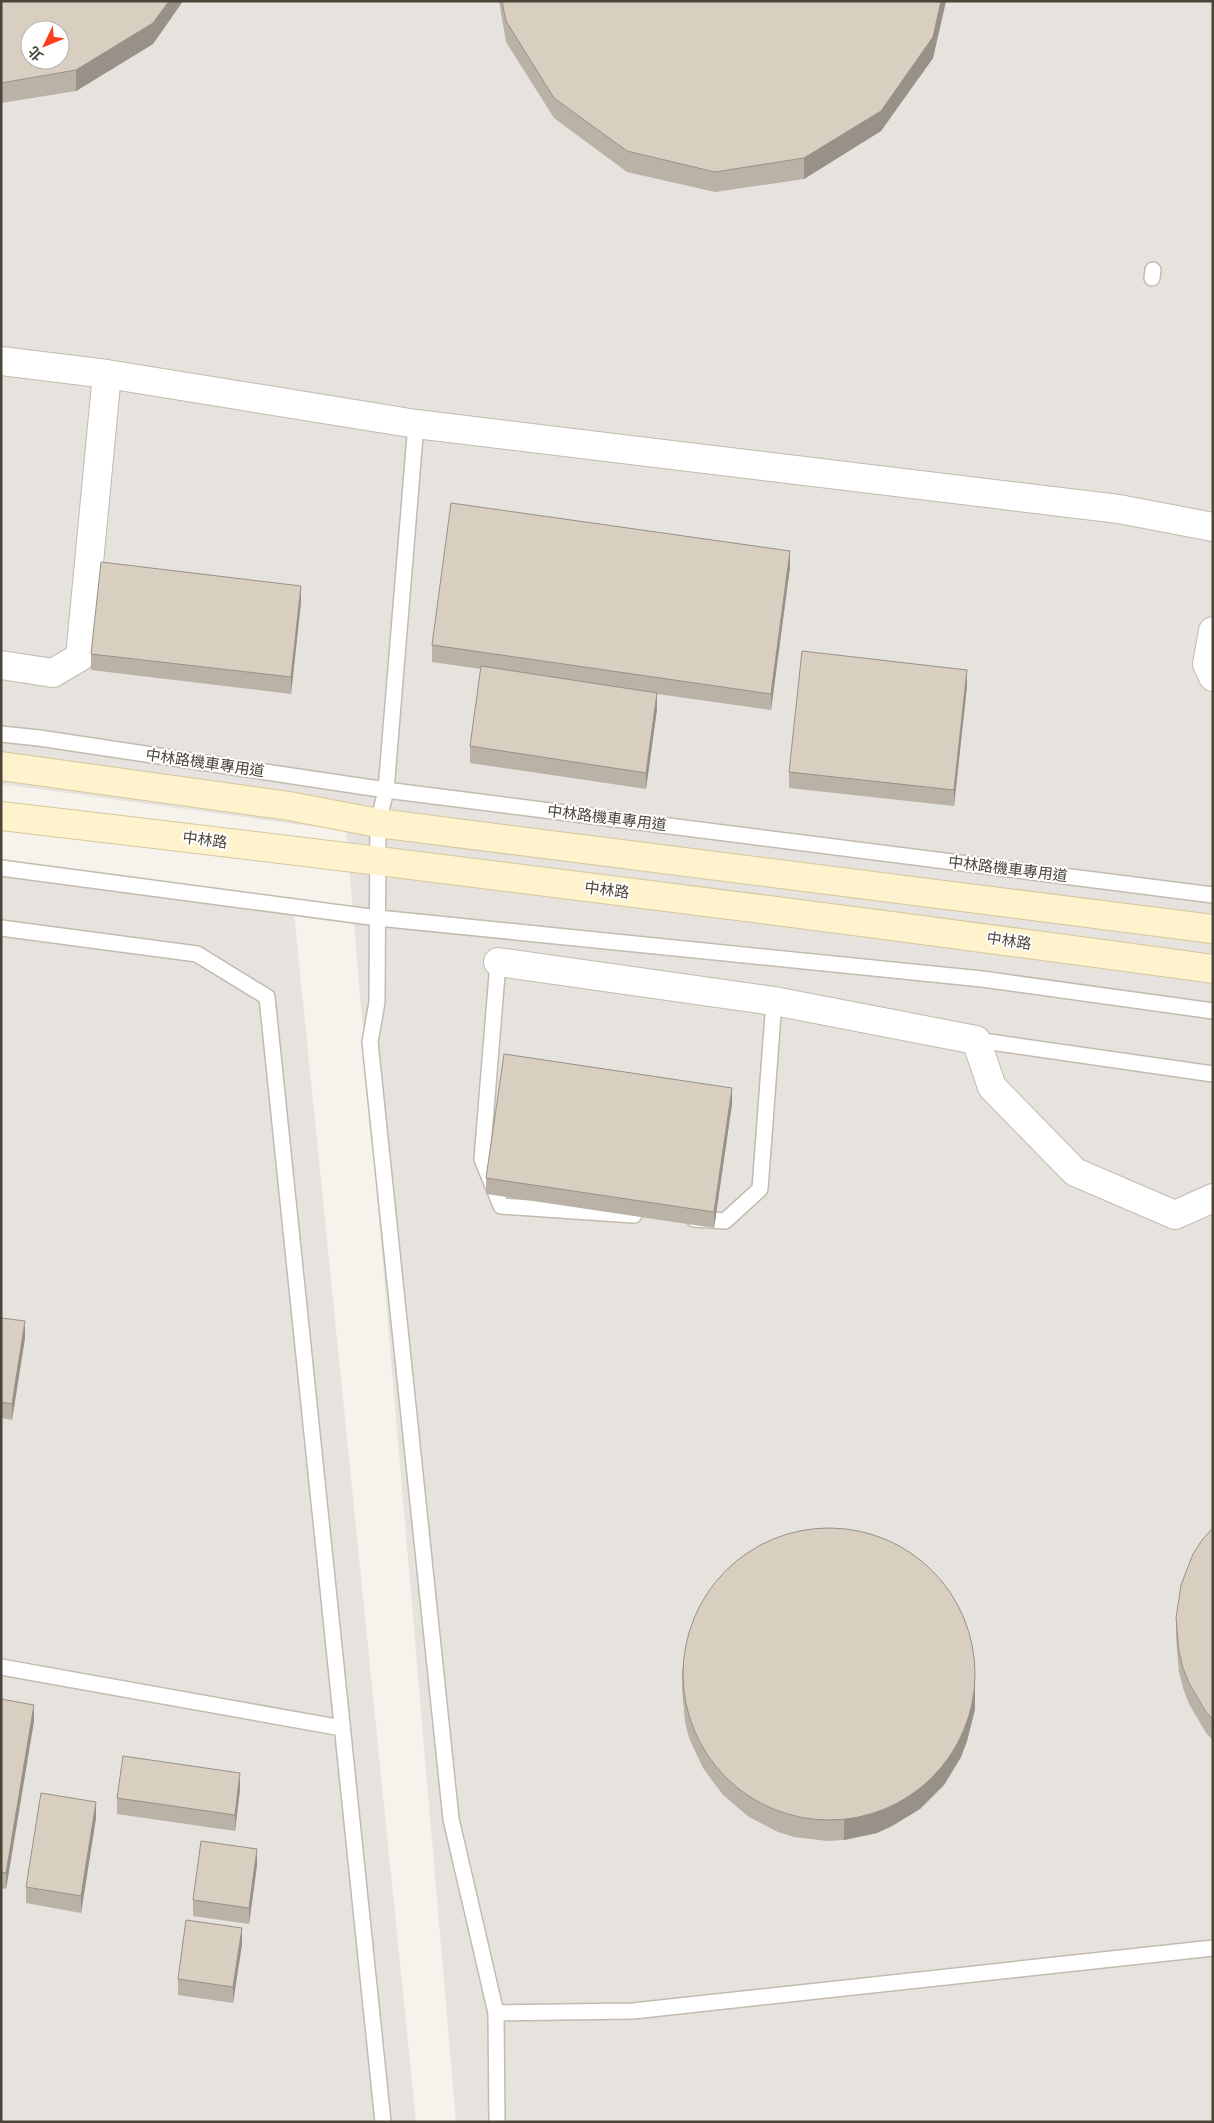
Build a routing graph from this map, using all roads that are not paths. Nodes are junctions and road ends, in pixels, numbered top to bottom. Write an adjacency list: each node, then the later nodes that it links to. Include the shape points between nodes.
1 (1, 361): 2 (street)
2 (107, 374): 3 (street); 6 (street, via 80,656 53,673)
3 (416, 424): 4 (street, via 1119,510); 10 (lane)
4 (1213, 527)
5 (1213, 631): 7 (street, via 1206,664)
6 (1, 665)
7 (1213, 677)
8 (1, 734): 10 (lane, 中林路機車專用道)
9 (1, 766): 12 (street, via 290,806)
10 (386, 790): 12 (lane); 15 (lane, 中林路機車專用道)
11 (1, 816): 13 (street, 中林路)
12 (378, 823): 13 (lane); 18 (street)
13 (379, 861): 16 (lane); 20 (street, 中林路)
14 (1, 868): 16 (lane)
15 (1213, 895)
16 (378, 918): 22 (lane, via 982,979); 31 (lane, via 377,1002 370,1042 451,1819)
17 (1, 928): 29 (lane, via 197,954 267,997)
18 (1213, 929)
19 (498, 962): 21 (street); 26 (lane, via 482,1159 501,1206)
20 (1213, 969)
21 (774, 1001): 23 (street); 27 (lane, via 760,1189 725,1221)
22 (1213, 1010)
23 (976, 1040): 24 (lane); 25 (street, via 992,1087 1075,1172 1175,1215)
24 (1213, 1074)
25 (1213, 1198)
26 (646, 1215)
27 (676, 1218)
28 (1, 1667): 29 (lane)
29 (342, 1728): 32 (lane)
30 (1213, 1948): 31 (lane, via 633,2011)
31 (496, 2012): 33 (lane)
32 (383, 2122)
33 (497, 2122)

